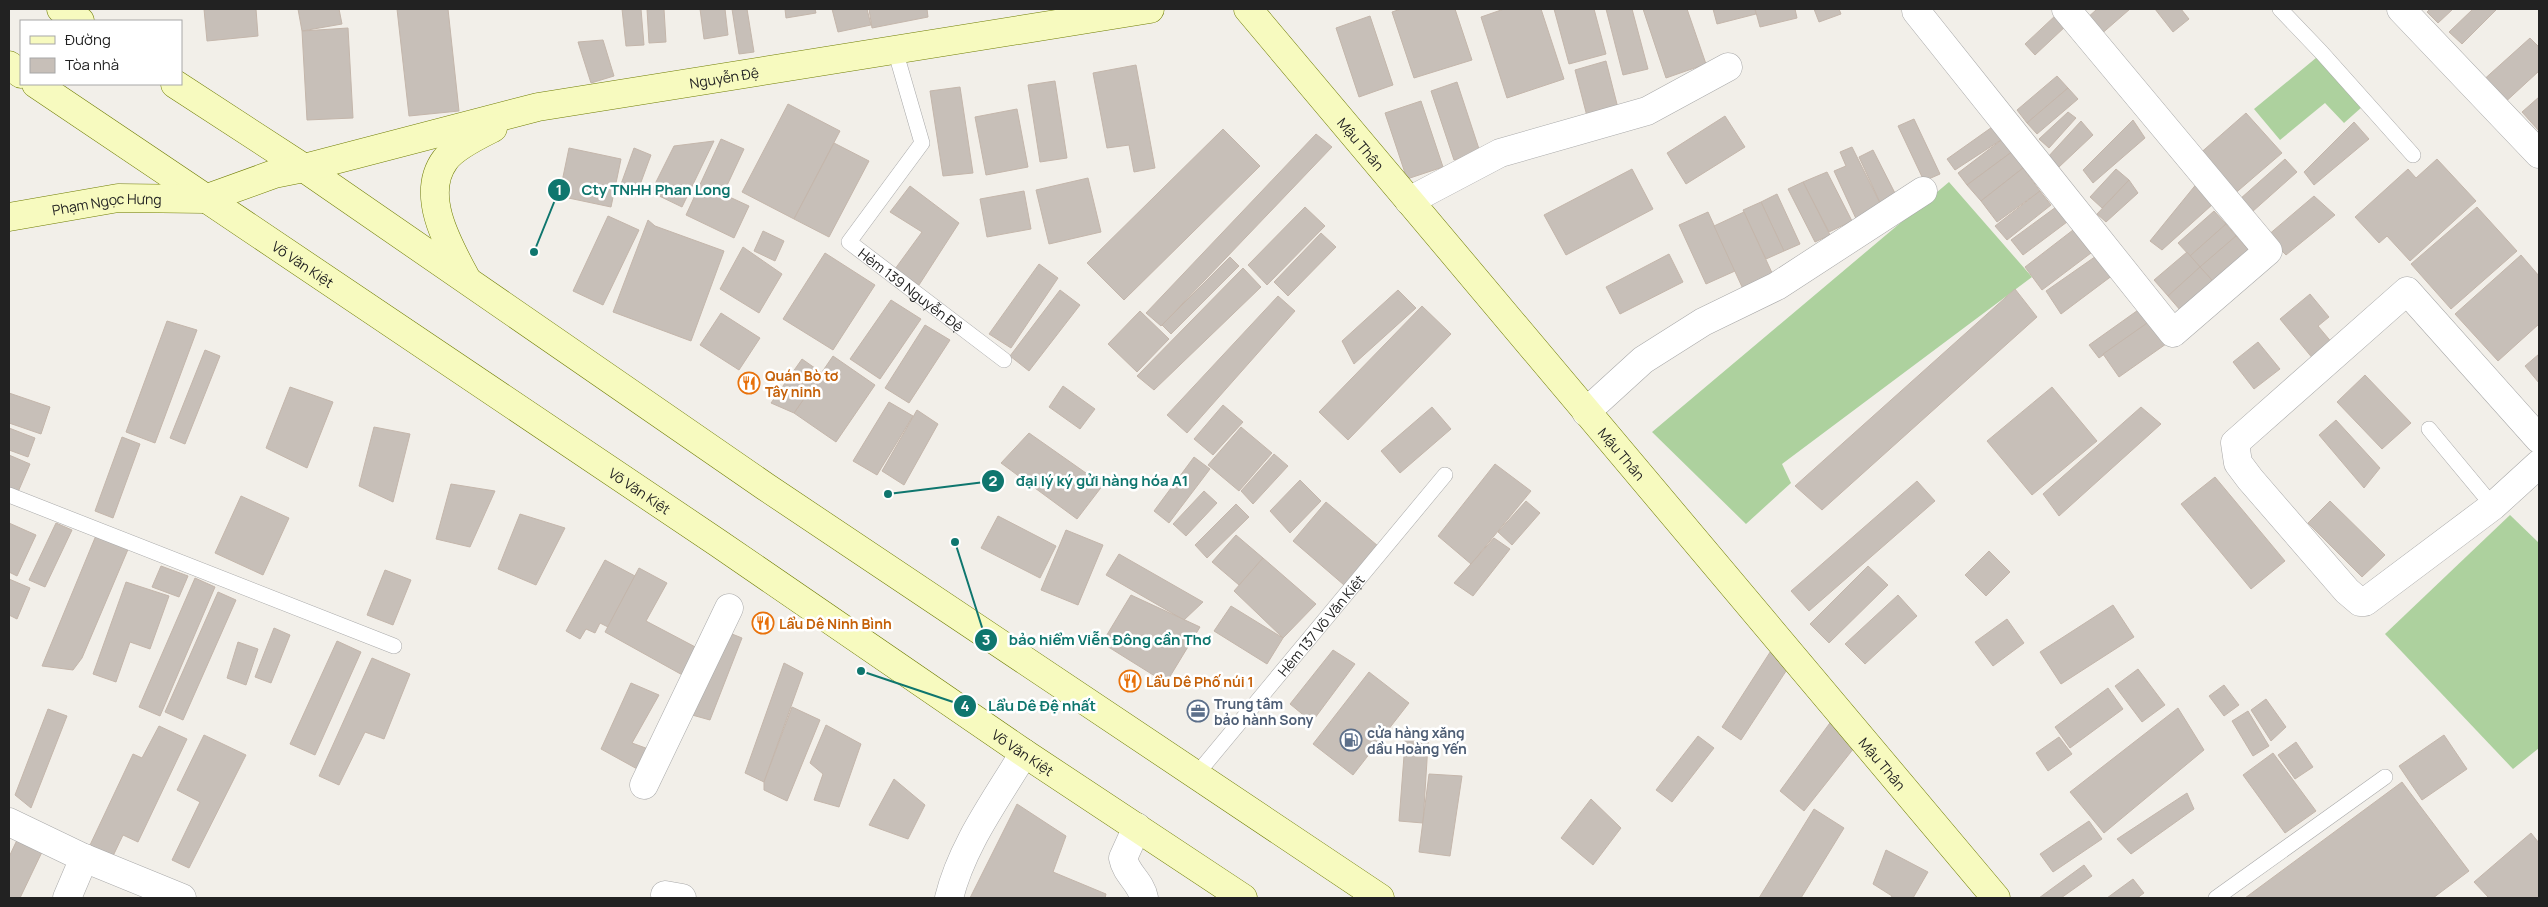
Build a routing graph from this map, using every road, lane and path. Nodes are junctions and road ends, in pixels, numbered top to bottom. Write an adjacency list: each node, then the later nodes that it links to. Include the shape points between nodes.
1 (61, 9): 8 (main road)
2 (1150, 9): 9 (main road, Nguyễn Đệ)
3 (1248, 9): 21 (main road, Mậu Thân)
4 (1918, 9): 5 (street, via 1916,11 2173,333 2268,251)
5 (2066, 9)
6 (2280, 9): 17 (lane)
7 (2401, 9): 16 (street)
8 (78, 20)
9 (895, 50): 15 (main road, Nguyễn Đệ); 24 (lane, Hẻm 139 Nguyễn Đệ, via 922,143 849,242)
10 (9, 65): 12 (main road)
11 (1728, 67): 21 (street, via 1647,111 1500,153)
12 (20, 73)
13 (37, 85): 20 (main road, Võ Văn Kiệt)
14 (177, 85): 18 (main road)
15 (538, 107): 18 (main road, Nguyễn Đệ); 23 (main road, via 473,138 445,159 434,187 442,231)
16 (2539, 154)
17 (2413, 156)
18 (304, 168): 20 (main road, Nguyễn Đệ, via 274,174); 23 (main road)
19 (1923, 191): 25 (street, via 1777,286 1703,322 1643,360)
20 (205, 199): 22 (main road, Phạm Ngọc Hưng, via 118,198); 34 (main road, Võ Văn Kiệt)
21 (1409, 201): 25 (main road, Mậu Thân)
22 (9, 217)
23 (468, 282): 35 (main road, via 766,487)
24 (1004, 360)
25 (1586, 412): 47 (main road, Mậu Thân)
26 (2429, 429): 31 (lane)
27 (2539, 439): 31 (street, via 2407,291 2235,443 2238,463 2250,479 2360,602 2371,600)
28 (2539, 464): 31 (street)
29 (1445, 475): 35 (lane, Hẻm 137 Võ Văn Kiệt)
30 (9, 495): 33 (lane)
31 (2493, 506)
32 (729, 608): 37 (street)
33 (394, 646)
34 (1024, 753): 39 (main road, Võ Văn Kiệt); 43 (street, via 969,843)
35 (1196, 775): 46 (main road)
36 (2385, 777): 48 (lane)
37 (644, 785)
38 (9, 822): 40 (street)
39 (1137, 827): 44 (street, via 1123,858); 45 (main road, Võ Văn Kiệt)
40 (84, 858): 41 (street); 42 (street)
41 (67, 898)
42 (182, 898)
43 (948, 898)
44 (1144, 898)
45 (1243, 898)
46 (1380, 898)
47 (1996, 898)
48 (2216, 898)

